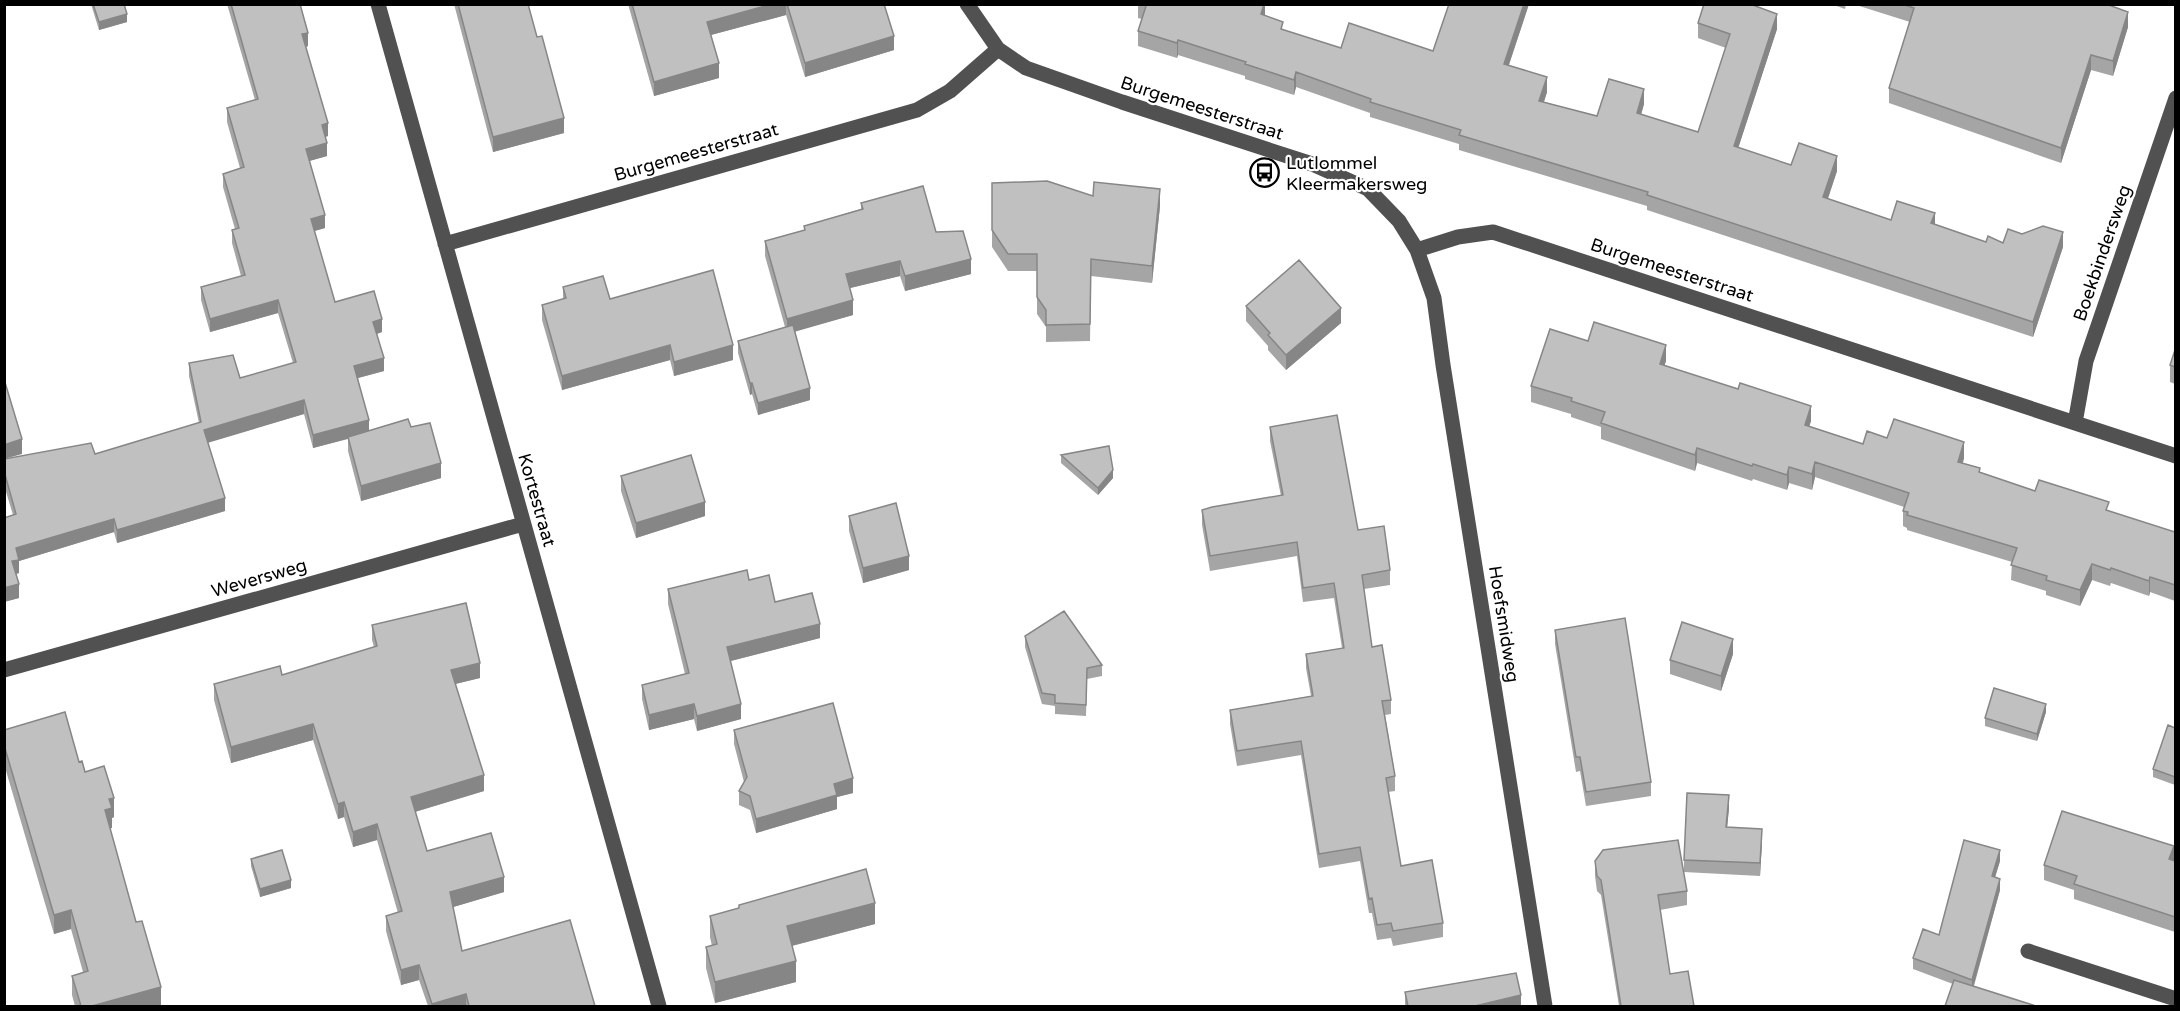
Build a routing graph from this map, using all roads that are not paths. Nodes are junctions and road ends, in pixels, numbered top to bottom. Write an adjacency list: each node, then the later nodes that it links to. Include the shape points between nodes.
1 (378, 4): 5 (street, Kortestraat)
2 (967, 4): 3 (street)
3 (998, 49): 5 (street, Burgemeesterstraat, via 950,92 916,110); 6 (street, Burgemeesterstraat, via 1026,68 1312,164 1368,189 1399,221)
4 (2175, 98): 7 (street, Boekbindersweg, via 2086,361)
5 (445, 244): 9 (street, Kortestraat)
6 (1417, 250): 7 (street, Burgemeesterstraat, via 1458,237 1493,232); 14 (street, Hoefsmidweg, via 1434,298)
7 (2074, 423): 8 (street, Burgemeesterstraat)
8 (2175, 456)
9 (523, 524): 10 (street, Weversweg); 13 (street, Kortestraat)
10 (4, 670)
11 (2028, 951): 12 (street)
12 (2175, 999)
13 (659, 1006)
14 (1545, 1006)

